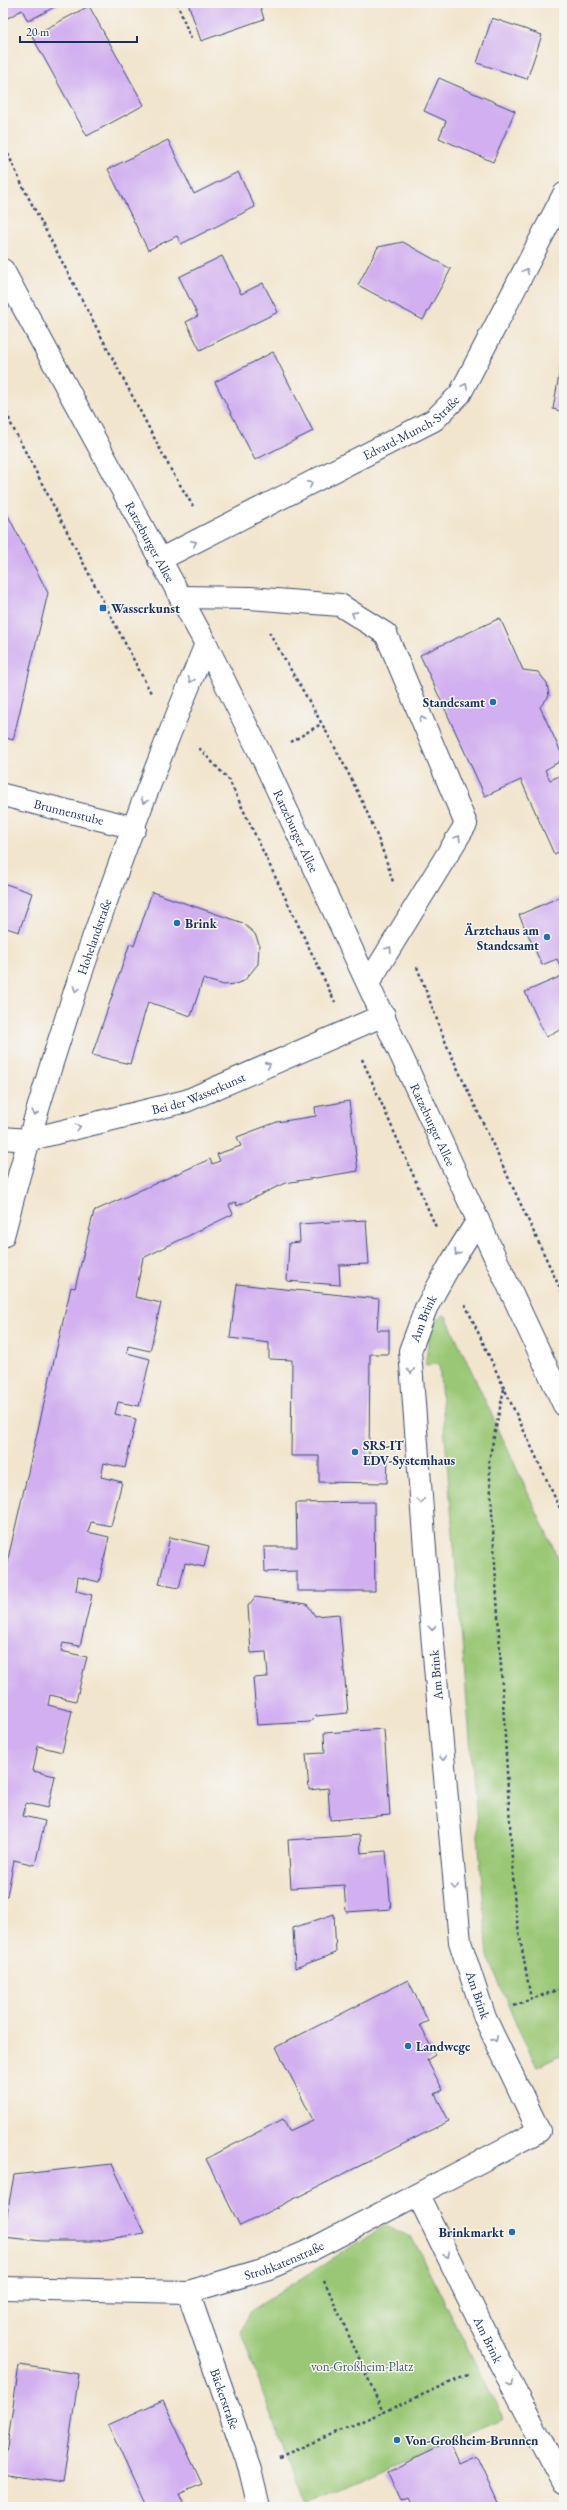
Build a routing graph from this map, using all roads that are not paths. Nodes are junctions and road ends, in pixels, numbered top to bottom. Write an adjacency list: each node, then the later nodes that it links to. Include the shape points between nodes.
1 (564, 194): 3 (street, Edvard-Munch-Straße, one-way to 1, via 411,433 439,414 460,394)
2 (3, 270): 3 (street, Ratzeburger Allee)
3 (159, 560): 4 (street, Ratzeburger Allee)
4 (180, 597): 5 (street, Ratzeburger Allee); 8 (street, one-way to 4, via 466,824 386,634 340,605 250,598)
5 (206, 644): 7 (street, Hohelandstraße, one-way to 7); 8 (street, Ratzeburger Allee, via 264,759)
6 (3, 795): 7 (street, Brunnenstube)
7 (134, 828): 11 (street, Hohelandstraße, one-way to 11, via 57,1041)
8 (369, 982): 9 (street, Ratzeburger Allee)
9 (384, 1015): 11 (street, Bei der Wasserkunst, one-way to 9, via 186,1100); 12 (street, Ratzeburger Allee)
10 (3, 1138): 11 (street, Bei der Wasserkunst)
11 (27, 1140): 13 (street, Hohelandstraße)
12 (478, 1220): 14 (street, Ratzeburger Allee); 15 (street, Am Brink, one-way to 15, via 426,1308 410,1352 428,1589 460,1942 485,2018)
13 (3, 1236)
14 (564, 1405)
15 (539, 2131): 16 (street, Strohkatenstraße)
16 (418, 2195): 18 (street, Strohkatenstraße, via 311,2250 269,2268); 19 (street, Am Brink, one-way to 19, via 499,2361)
17 (3, 2288): 18 (street, Strohkatenstraße)
18 (188, 2292): 20 (street, Bäckerstraße, via 250,2470)
19 (564, 2483)
20 (259, 2507)

